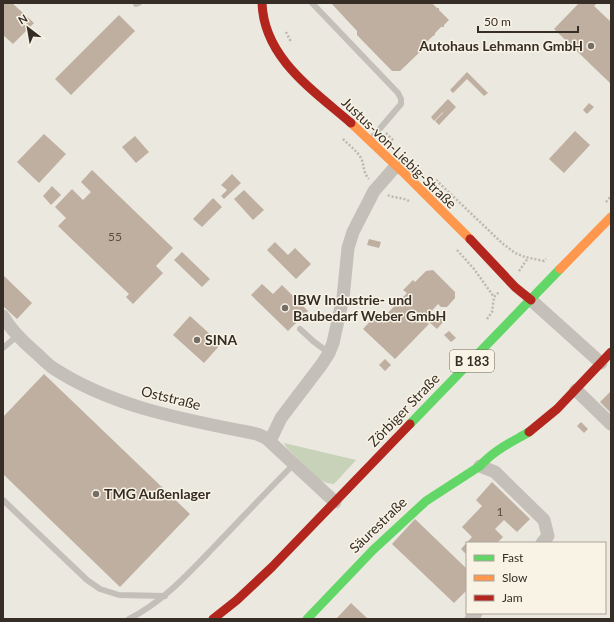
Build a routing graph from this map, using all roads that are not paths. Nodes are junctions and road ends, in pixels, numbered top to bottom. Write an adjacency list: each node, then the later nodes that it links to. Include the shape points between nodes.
1 (262, 3): 3 (street, Justus-von-Liebig-Straße, via 263,16 271,41 281,57 336,112)
2 (312, 3): 3 (lane, via 401,99 401,104)
3 (370, 140): 4 (street, Justus-von-Liebig-Straße)
4 (396, 166): 6 (street, Justus-von-Liebig-Straße, via 515,287); 11 (street, via 377,187 368,202 348,248 343,298)
5 (611, 217): 6 (street, Zörbiger Straße / B 183)
6 (531, 300): 13 (street); 20 (street, Zörbiger Straße / B 183)
7 (3, 316): 9 (street, Oststraße)
8 (300, 329): 11 (lane)
9 (17, 336): 10 (lane); 16 (street, Oststraße, via 52,367 71,379 113,398 146,410 257,434)
10 (3, 348)
11 (329, 352): 16 (street, via 281,418)
12 (611, 352): 13 (street, Säurestraße)
13 (601, 363): 14 (street, Säurestraße)
14 (576, 390): 15 (street); 18 (street, Säurestraße, via 538,426 521,438 504,445 486,458)
15 (611, 424)
16 (270, 441): 17 (street, Oststraße)
17 (294, 464): 20 (street, Oststraße); 22 (lane)
18 (480, 466): 21 (street, via 495,472 544,520 548,536); 25 (street, Säurestraße, via 426,501 373,550)
19 (3, 500): 22 (lane, via 87,580 100,589 119,595)
20 (335, 502): 24 (street, Zörbiger Straße / B 183, via 254,584)
21 (543, 542)
22 (165, 596): 23 (lane)
23 (130, 619)
24 (214, 619)
25 (307, 619)

